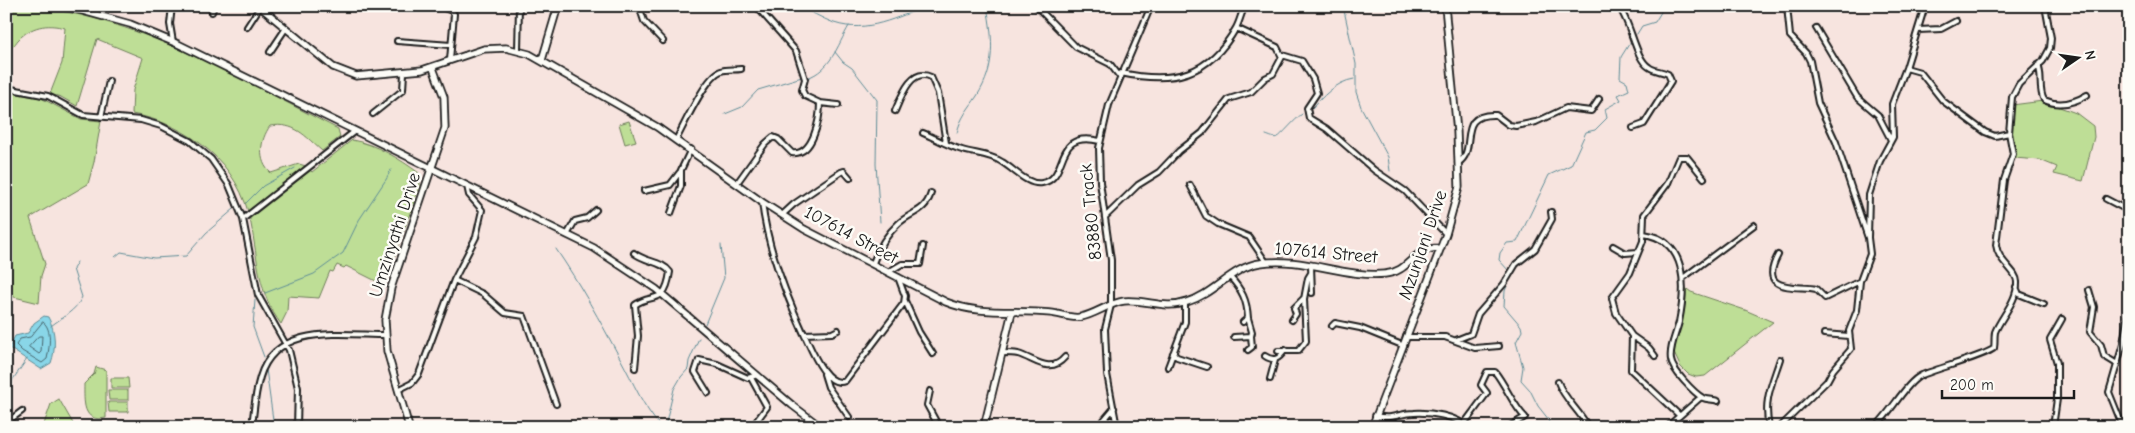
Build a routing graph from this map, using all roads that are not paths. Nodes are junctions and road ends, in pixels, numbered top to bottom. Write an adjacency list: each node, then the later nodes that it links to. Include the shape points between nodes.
1 (65, 6): 27 (street)
2 (172, 6): 27 (street, via 170,20)
3 (214, 6): 18 (street)
4 (439, 6): 28 (street, via 454,14)
5 (519, 6): 29 (street)
6 (558, 6): 33 (street)
7 (639, 6): 26 (street, via 644,21)
8 (756, 6): 44 (street, via 796,51 805,80 804,94)
9 (1036, 6): 39 (street, via 1076,47 1110,64)
10 (1151, 6): 39 (street, 83880 Track)
11 (1245, 6): 22 (street)
12 (1445, 6): 58 (street, Mzunjani Drive)
13 (1618, 6): 49 (street, via 1628,20 1644,62 1650,68 1668,74 1671,81 1644,124)
14 (1787, 6): 81 (street, via 1790,36 1810,61 1818,103 1836,142)
15 (1925, 6): 24 (street)
16 (2045, 6): 34 (street, via 2051,41 2046,56)
17 (259, 7): 20 (street, 107614 Street); 21 (street, 107614 Street)
18 (212, 12)
19 (1956, 21): 24 (street, via 1942,29)
20 (247, 27)
21 (286, 28): 30 (street); 38 (street, 107614 Street, via 344,74)
22 (1236, 28): 31 (street, via 1268,41); 39 (street, via 1206,64 1188,74 1150,78)
23 (1816, 28): 54 (street, via 1857,97 1878,115)
24 (1918, 30): 36 (street)
25 (397, 41): 28 (street)
26 (663, 41)
27 (174, 42): 50 (street)
28 (451, 45): 32 (street)
29 (518, 50): 32 (street, 107614 Street, via 484,48); 33 (street, 107614 Street)
30 (270, 52)
31 (1282, 55): 75 (street, via 1273,74 1251,92 1229,99 1202,133); 78 (street, via 1302,61 1313,79 1317,93 1307,108 1309,118 1405,191)
32 (450, 60): 35 (street, 107614 Street)
33 (542, 60): 53 (street, 107614 Street)
34 (2038, 65): 42 (street, via 2044,100 2065,104); 52 (street, via 2014,93)
35 (433, 68): 38 (street, 107614 Street); 59 (street, Umzinyathi Drive, via 444,97 446,128)
36 (1906, 68): 52 (street, via 1924,76 1943,101 1985,132 1995,136); 54 (street, via 1892,104 1894,132)
37 (740, 69): 53 (street, via 720,72 708,84)
38 (404, 73): 47 (street, via 402,90)
39 (1121, 75): 55 (street, 83880 Track)
40 (109, 81): 48 (street)
41 (6, 88): 48 (street, via 48,96 84,115)
42 (2088, 94)
43 (1599, 99): 58 (street, via 1591,111 1562,108 1536,122 1516,126 1496,115 1478,119 1470,126 1465,156)
44 (820, 103): 45 (street); 63 (street, via 815,132 804,149 792,153 773,137)
45 (838, 105)
46 (895, 111): 56 (street, via 915,78 924,74 931,77 938,94)
47 (373, 114)
48 (101, 117): 76 (street, via 153,123 190,141 211,159 224,177)
49 (1633, 128)
50 (354, 131): 59 (street); 76 (street)
51 (923, 133): 56 (street)
52 (2009, 134): 98 (street, via 2014,152 2004,180 1996,245 2001,260 2016,278)
53 (676, 140): 57 (street, 107614 Street)
54 (1891, 140): 81 (street, via 1869,195)
55 (1100, 141): 56 (street, via 1081,139 1072,143 1052,179 1039,184 994,158); 75 (street, 83880 Track, via 1100,182)
56 (946, 143)
57 (691, 149): 60 (street); 63 (street, 107614 Street)
58 (1458, 163): 78 (street, Mzunjani Drive, via 1459,187)
59 (432, 170): 65 (street); 117 (street, Umzinyathi Drive, via 391,288)
60 (681, 170): 66 (street, via 672,184); 73 (street, via 681,186)
61 (850, 178): 74 (street, via 841,172)
62 (1704, 178): 79 (street, via 1688,157 1679,157 1668,183 1644,215)
63 (737, 183): 69 (street, 107614 Street)
64 (1190, 184): 88 (street, via 1206,216 1249,237)
65 (467, 186): 80 (street); 96 (street, via 469,195 482,212 473,245)
66 (644, 191)
67 (931, 193): 89 (street, via 925,208 908,216 886,236)
68 (2106, 199): 71 (street)
69 (762, 202): 74 (street, 107614 Street); 115 (street, via 766,233 784,288)
70 (596, 210): 80 (street, via 586,218 576,220)
71 (2129, 211)
72 (1551, 212): 123 (street, via 1552,219 1535,249 1516,264 1504,284 1478,314 1471,334)
73 (671, 213)
74 (782, 215): 89 (street, 107614 Street, via 818,237)
75 (1105, 217): 106 (street, 83880 Track, via 1111,251)
76 (243, 219): 124 (street, via 258,295)
77 (1754, 225): 95 (street)
78 (1446, 234): 84 (street, Mzunjani Drive)
79 (1644, 234): 85 (street); 95 (street, via 1666,243 1678,259)
80 (567, 235): 100 (street, via 622,265)
81 (1868, 238): 97 (street, via 1870,254)
82 (923, 246): 91 (street, via 920,264 902,264)
83 (1613, 246): 85 (street, via 1625,253)
84 (1441, 248): 90 (street, 107614 Street, via 1422,250 1400,269 1387,274 1362,274); 122 (street, Mzunjani Drive)
85 (1638, 252): 119 (street, via 1630,273 1612,298 1616,313)
86 (634, 253): 100 (street, via 670,271)
87 (1778, 256): 97 (street, via 1772,266 1773,273 1784,287 1816,289 1825,298)
88 (1266, 262): 90 (street, 107614 Street); 94 (street, 107614 Street, via 1246,267)
89 (873, 263): 91 (street, 107614 Street)
90 (1311, 266): 92 (street)
91 (890, 271): 93 (street, 107614 Street)
92 (1311, 273): 101 (street); 102 (street)
93 (898, 277): 103 (street); 108 (street, 107614 Street, via 956,306)
94 (1230, 278): 104 (street, 107614 Street); 109 (street, via 1242,290)
95 (1683, 278): 149 (street, via 1671,363)
96 (454, 280): 146 (street, via 419,374 412,384); 151 (street, via 483,294 505,313 524,316)
97 (1860, 280): 120 (street, via 1857,310)
98 (2016, 287): 105 (street, via 2019,294); 174 (street, via 1996,331 1993,350 1915,379)
99 (2089, 290): 138 (street, via 2094,307 2090,331 2101,345 2104,356)
100 (662, 293): 141 (street, via 635,305 638,336); 143 (street)
101 (1312, 293)
102 (1304, 298): 111 (street, via 1294,308 1296,314); 129 (street, via 1306,341 1298,351)
103 (905, 301): 132 (street); 142 (street, via 847,379 836,382)
104 (1185, 303): 106 (street, 107614 Street, via 1165,306 1130,301); 131 (street, via 1185,322)
105 (2044, 304)
106 (1111, 306): 108 (street, 107614 Street, via 1080,317); 152 (street, 83880 Track, via 1105,329 1107,374)
107 (2129, 308): 138 (street)
108 (1012, 312): 130 (street)
109 (1248, 318): 112 (street); 118 (street)
110 (2062, 319): 175 (street, via 2050,340 2056,364 2057,399)
111 (1292, 320)
112 (1243, 322)
113 (1332, 326): 125 (street, via 1335,323 1360,328)
114 (838, 330): 115 (street)
115 (804, 334): 142 (street)
116 (1824, 334): 120 (street)
117 (385, 335): 124 (street, via 312,335); 146 (street, Umzinyathi Drive)
118 (1251, 336): 121 (street); 127 (street, via 1252,347)
119 (1632, 336): 134 (street); 154 (street, via 1631,370)
120 (1849, 336): 173 (street, via 1851,349 1832,370 1827,381)
121 (1234, 337)
122 (1406, 337): 123 (street, via 1434,336); 125 (street, Mzunjani Drive)
123 (1456, 340): 126 (street, via 1475,348)
124 (287, 343): 159 (street, via 271,356 261,373); 160 (street, via 297,377)
125 (1402, 345): 155 (street, Mzunjani Drive)
126 (1499, 346)
127 (1248, 350)
128 (1278, 350): 129 (street)
129 (1285, 350): 137 (street)
130 (1002, 353): 135 (street, via 1018,354 1046,366 1059,364); 165 (street)
131 (1173, 353): 139 (street); 140 (street, via 1180,359)
132 (933, 354)
133 (1264, 356): 137 (street)
134 (1655, 356)
135 (1064, 357)
136 (1780, 359): 172 (street, via 1767,393)
137 (1275, 360): 144 (street)
138 (2117, 364): 176 (street, via 2109,392)
139 (1168, 367)
140 (1207, 367)
141 (635, 368)
142 (824, 374): 156 (street)
143 (754, 376): 148 (street, via 700,359 696,362 695,372); 162 (street, via 766,407); 163 (street)
144 (1270, 379)
145 (1558, 382): 170 (street)
146 (398, 390): 161 (street, Umzinyathi Drive)
147 (930, 391): 164 (street, via 927,405)
148 (708, 393)
149 (1701, 397): 150 (street); 154 (street)
150 (1718, 401)
151 (556, 404)
152 (1114, 408): 166 (street); 167 (street, 83880 Track)
153 (22, 411): 157 (street)
154 (1678, 415): 171 (street)
155 (1375, 416): 158 (street, via 1391,418 1416,413 1452,418); 168 (street, Mzunjani Drive)
156 (849, 417)
157 (6, 422)
158 (1466, 425): 169 (street, via 1487,393 1481,385 1484,375 1495,372 1525,417)
159 (252, 427)
160 (298, 427)
161 (409, 427)
162 (752, 427)
163 (821, 427)
164 (939, 427)
165 (984, 427)
166 (1098, 427)
167 (1118, 427)
168 (1372, 427)
169 (1509, 427)
170 (1588, 427)
171 (1667, 427)
172 (1769, 427)
173 (1780, 427)
174 (1876, 427)
175 (2053, 427)
176 (2123, 427)

